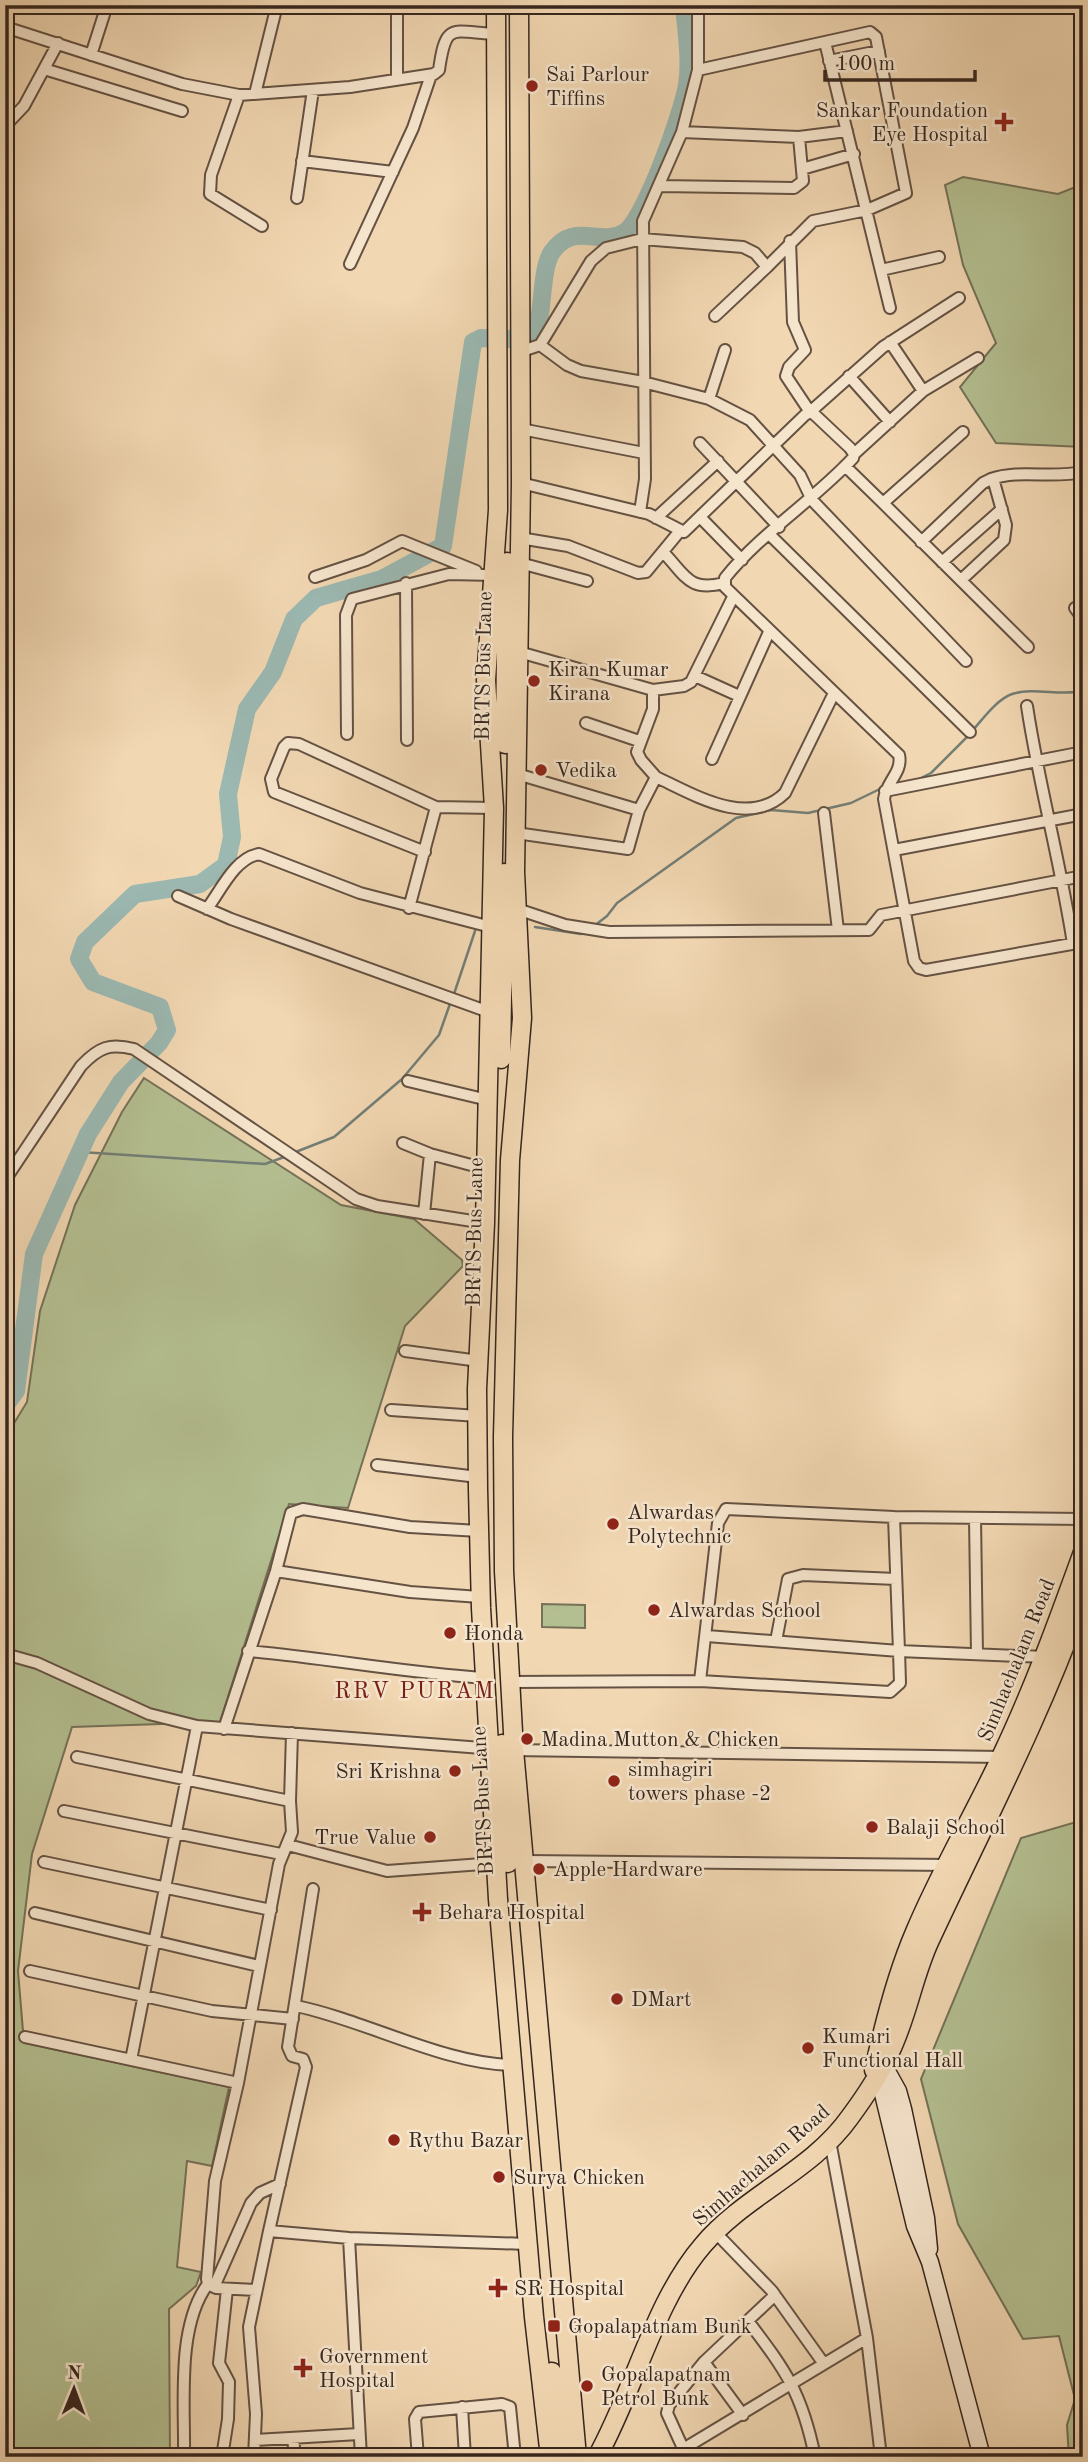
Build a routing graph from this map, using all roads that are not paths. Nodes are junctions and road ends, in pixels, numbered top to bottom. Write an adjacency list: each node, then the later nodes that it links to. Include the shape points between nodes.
1 (107, 5): 13 (street)
2 (277, 5): 20 (street)
3 (397, 5): 18 (street)
4 (496, 5): 9 (main road)
5 (507, 5): 42 (main road)
6 (519, 5): 42 (main road)
7 (698, 5): 16 (street)
8 (5, 27): 11 (street)
9 (496, 34): 17 (street, via 456,32 447,36 439,70); 42 (main road)
10 (825, 42): 12 (street, via 870,33 876,37); 14 (street); 16 (street)
11 (58, 43): 13 (street); 15 (street)
12 (879, 51): 14 (street); 33 (street, via 907,188 902,197)
13 (91, 55): 21 (street, via 181,84)
14 (830, 61): 24 (street)
15 (44, 69): 22 (street); 23 (street, via 24,106)
16 (698, 70): 25 (street)
17 (431, 75): 18 (street); 30 (street)
18 (397, 80): 19 (street)
19 (313, 90): 20 (street); 28 (street)
20 (255, 94): 21 (street)
21 (239, 95): 34 (street, via 211,175 210,194)
22 (182, 111)
23 (5, 126)
24 (847, 131): 26 (street); 27 (street)
25 (682, 132): 26 (street); 31 (street)
26 (799, 137): 29 (street)
27 (855, 154): 29 (street); 33 (street)
28 (302, 161): 30 (street); 32 (street)
29 (802, 169): 31 (street, via 803,181 794,188)
30 (393, 172): 38 (street)
31 (659, 186): 35 (street, via 643,221)
32 (297, 198)
33 (867, 210): 36 (street, via 821,218); 40 (street)
34 (262, 226)
35 (642, 239): 39 (street, via 743,247); 46 (street, via 606,248 597,255); 51 (street)
36 (790, 241): 39 (street); 54 (street, via 793,322 805,345 786,376)
37 (939, 257): 40 (street)
38 (350, 264)
39 (767, 267): 44 (street)
40 (881, 270): 43 (street)
41 (959, 298): 45 (street)
42 (509, 301): 48 (main road)
43 (890, 308)
44 (715, 316)
45 (890, 342): 50 (street); 52 (street)
46 (540, 345): 48 (street); 51 (street, via 567,365)
47 (725, 350): 53 (street)
48 (513, 351): 56 (main road); 82 (main road); 167 (main road, BRTS Bus Lane, via 494,1541)
49 (978, 358): 52 (street)
50 (849, 376): 54 (street); 55 (street)
51 (643, 382): 53 (street); 60 (street)
52 (923, 391): 55 (street)
53 (709, 399): 59 (street, via 750,420)
54 (810, 412): 59 (street); 61 (street)
55 (890, 422): 61 (street)
56 (521, 429): 60 (street); 67 (main road)
57 (963, 432): 69 (street)
58 (700, 443): 62 (street)
59 (774, 446): 66 (street); 68 (street, via 800,475)
60 (644, 453): 71 (street)
61 (854, 454): 63 (street)
62 (718, 461): 66 (street); 73 (street)
63 (845, 466): 68 (street); 69 (street)
64 (1083, 472): 65 (street, via 1047,477 1008,474)
65 (991, 479): 70 (street); 77 (street)
66 (738, 481): 72 (street); 74 (street)
67 (522, 483): 71 (street); 76 (main road)
68 (811, 500): 74 (street); 94 (street)
69 (883, 503): 77 (street)
70 (1002, 509): 80 (street); 84 (street, via 1004,540)
71 (640, 512): 73 (street)
72 (700, 517): 75 (street, via 689,530); 79 (street)
73 (656, 518): 75 (street)
74 (774, 531): 79 (street); 101 (street)
75 (679, 532): 78 (street)
76 (520, 538): 78 (street, via 568,546 638,573 646,572); 81 (main road)
77 (921, 542): 80 (street)
78 (664, 553): 87 (street, via 694,584)
79 (742, 560): 87 (street)
80 (942, 562): 84 (street)
81 (520, 564): 85 (street); 93 (main road)
82 (489, 574): 83 (street, via 406,541); 86 (street, via 449,574); 112 (main road, via 486,680)
83 (314, 577)
84 (961, 580): 92 (street)
85 (587, 581)
86 (406, 583): 102 (street, via 359,595 348,605); 103 (street)
87 (724, 583): 88 (street)
88 (733, 597): 91 (street); 95 (street)
89 (1075, 608): 90 (street)
90 (1083, 618)
91 (769, 632): 97 (street); 106 (street)
92 (1028, 647)
93 (519, 652): 96 (street); 108 (main road)
94 (966, 661)
95 (695, 676): 96 (street, via 684,686); 98 (street)
96 (653, 690): 104 (street, via 653,709)
97 (834, 693): 109 (street, via 785,793 772,802 728,808); 110 (street, via 898,755 901,763)
98 (737, 695)
99 (1027, 706): 107 (street)
100 (586, 723): 104 (street)
101 (970, 732)
102 (347, 734)
103 (407, 740)
104 (639, 741): 109 (street, via 641,760)
105 (1083, 752): 107 (street)
106 (712, 758)
107 (1035, 762): 110 (street); 116 (street)
108 (517, 774): 113 (street); 117 (main road)
109 (656, 777): 113 (street)
110 (886, 791): 118 (street)
111 (436, 807): 112 (street); 119 (street); 119 (street, via 293,742 284,747 271,779 274,792)
112 (494, 808): 127 (main road)
113 (639, 810): 117 (street, via 628,849)
114 (824, 813): 128 (street)
115 (1083, 814): 116 (street)
116 (1046, 819): 118 (street); 121 (street)
117 (516, 833): 125 (main road)
118 (894, 850): 126 (street)
119 (425, 852): 123 (street)
120 (1083, 876): 121 (street)
121 (1063, 878): 126 (street); 129 (street)
122 (178, 896): 124 (street)
123 (409, 908): 124 (street, via 259,854 240,863); 127 (street)
124 (207, 909): 130 (street)
125 (517, 909): 128 (street, via 594,930); 163 (main road, via 521,1042 511,1150 503,1437)
126 (905, 912): 128 (street, via 881,915 869,930); 129 (street, via 914,961 926,970)
127 (491, 927): 130 (main road)
128 (838, 930)
129 (1078, 943)
130 (489, 1012): 132 (main road)
131 (408, 1081): 132 (street)
132 (488, 1100): 135 (main road)
133 (403, 1143): 134 (street)
134 (430, 1154): 135 (street); 137 (street)
135 (486, 1169): 138 (main road)
136 (5, 1180): 137 (street, via 94,1052 113,1044 134,1049 356,1199)
137 (424, 1214): 138 (street)
138 (485, 1223): 140 (main road)
139 (405, 1351): 140 (street)
140 (479, 1361): 142 (main road)
141 (391, 1410): 142 (street)
142 (478, 1416): 144 (main road)
143 (377, 1465): 144 (street)
144 (478, 1477): 148 (main road)
145 (894, 1517): 146 (street); 151 (street); 154 (street, via 726,1508 718,1523)
146 (975, 1518): 147 (street); 160 (street)
147 (1083, 1519)
148 (479, 1531): 150 (street, via 410,1527 296,1509 288,1519); 152 (main road)
149 (1083, 1552): 158 (main road, Simhachalam Road)
150 (276, 1571): 152 (street, via 410,1592); 156 (street)
151 (897, 1579): 155 (street, via 803,1575 788,1579); 157 (street)
152 (480, 1597): 161 (main road)
153 (1083, 1597): 158 (main road)
154 (706, 1636): 155 (street); 162 (street)
155 (776, 1641): 157 (street)
156 (248, 1651): 161 (street); 165 (street)
157 (898, 1651): 160 (street); 162 (street, via 900,1683 890,1692)
158 (1052, 1653): 160 (street); 168 (main road, Simhachalam Road); 179 (main road)
159 (5, 1654): 164 (street, via 48,1668 149,1714)
160 (977, 1654)
161 (485, 1678): 167 (main road)
162 (701, 1681): 163 (street)
163 (510, 1682): 167 (main road)
164 (197, 1726): 165 (street); 170 (street)
165 (224, 1730): 166 (street)
166 (292, 1733): 167 (street); 171 (street)
167 (502, 1749): 168 (street); 175 (main road); 177 (main road); 227 (main road, BRTS Bus Lane, via 512,1938 544,2312)
168 (1001, 1757): 178 (main road, Simhachalam Road)
169 (77, 1758): 170 (street)
170 (187, 1780): 171 (street); 173 (street)
171 (290, 1801): 174 (street, via 292,1832)
172 (64, 1811): 173 (street)
173 (176, 1835): 174 (street); 181 (street)
174 (285, 1849): 177 (street, via 387,1871); 182 (street)
175 (524, 1861): 178 (street); 228 (main road)
176 (44, 1863): 181 (street)
177 (496, 1863): 193 (main road)
178 (946, 1863): 179 (street); 194 (main road, Simhachalam Road, via 913,1935 889,2008)
179 (963, 1871): 194 (main road, via 919,1966)
180 (313, 1889): 188 (street)
181 (165, 1890): 182 (street); 184 (street)
182 (271, 1910): 185 (street)
183 (35, 1913): 184 (street)
184 (155, 1942): 185 (street); 187 (street)
185 (260, 1966): 189 (street)
186 (30, 1971): 187 (street)
187 (144, 1994): 189 (street); 192 (street)
188 (296, 2006): 190 (street); 193 (street, via 476,2062)
189 (249, 2017): 190 (street); 195 (street)
190 (293, 2019): 197 (street, via 289,2052 303,2059 306,2067)
191 (25, 2037): 192 (street)
192 (131, 2060): 195 (street)
193 (514, 2065): 201 (main road)
194 (878, 2074): 196 (main road, Simhachalam Road); 234 (street, via 898,2091 926,2218 930,2262)
195 (238, 2082): 202 (street, via 213,2190)
196 (830, 2141): 199 (main road, Simhachalam Road); 207 (street)
197 (280, 2184): 198 (street); 202 (street, via 251,2203)
198 (269, 2231): 200 (street); 204 (street)
199 (715, 2232): 205 (street); 211 (main road, Simhachalam Road, via 676,2278)
200 (349, 2238): 201 (street); 214 (street)
201 (527, 2244): 226 (main road)
202 (211, 2286): 203 (street); 218 (street, via 196,2303 188,2331)
203 (227, 2289): 204 (street); 219 (street, via 219,2363 229,2382)
204 (256, 2290): 216 (street, via 249,2337)
205 (775, 2295): 206 (street); 209 (street)
206 (748, 2321): 208 (street); 210 (street)
207 (867, 2338): 209 (street); 233 (street)
208 (704, 2362): 213 (street); 217 (street, via 667,2410)
209 (824, 2364): 210 (street)
210 (793, 2384): 213 (street); 232 (street)
211 (624, 2405): 229 (main road); 230 (main road, Simhachalam Road)
212 (462, 2407): 223 (street, via 419,2412 415,2418); 224 (street); 225 (street, via 510,2407)
213 (743, 2416): 217 (street)
214 (359, 2434): 215 (street); 222 (street)
215 (293, 2438): 216 (street); 221 (street)
216 (255, 2440): 220 (street)
217 (686, 2453): 231 (street)
218 (184, 2457)
219 (222, 2457)
220 (254, 2457)
221 (295, 2457)
222 (361, 2457)
223 (418, 2457)
224 (466, 2457)
225 (515, 2457)
226 (550, 2457)
227 (565, 2457)
228 (577, 2457)
229 (589, 2457)
230 (597, 2457)
231 (670, 2457)
232 (816, 2457)
233 (881, 2457)
234 (982, 2457)

